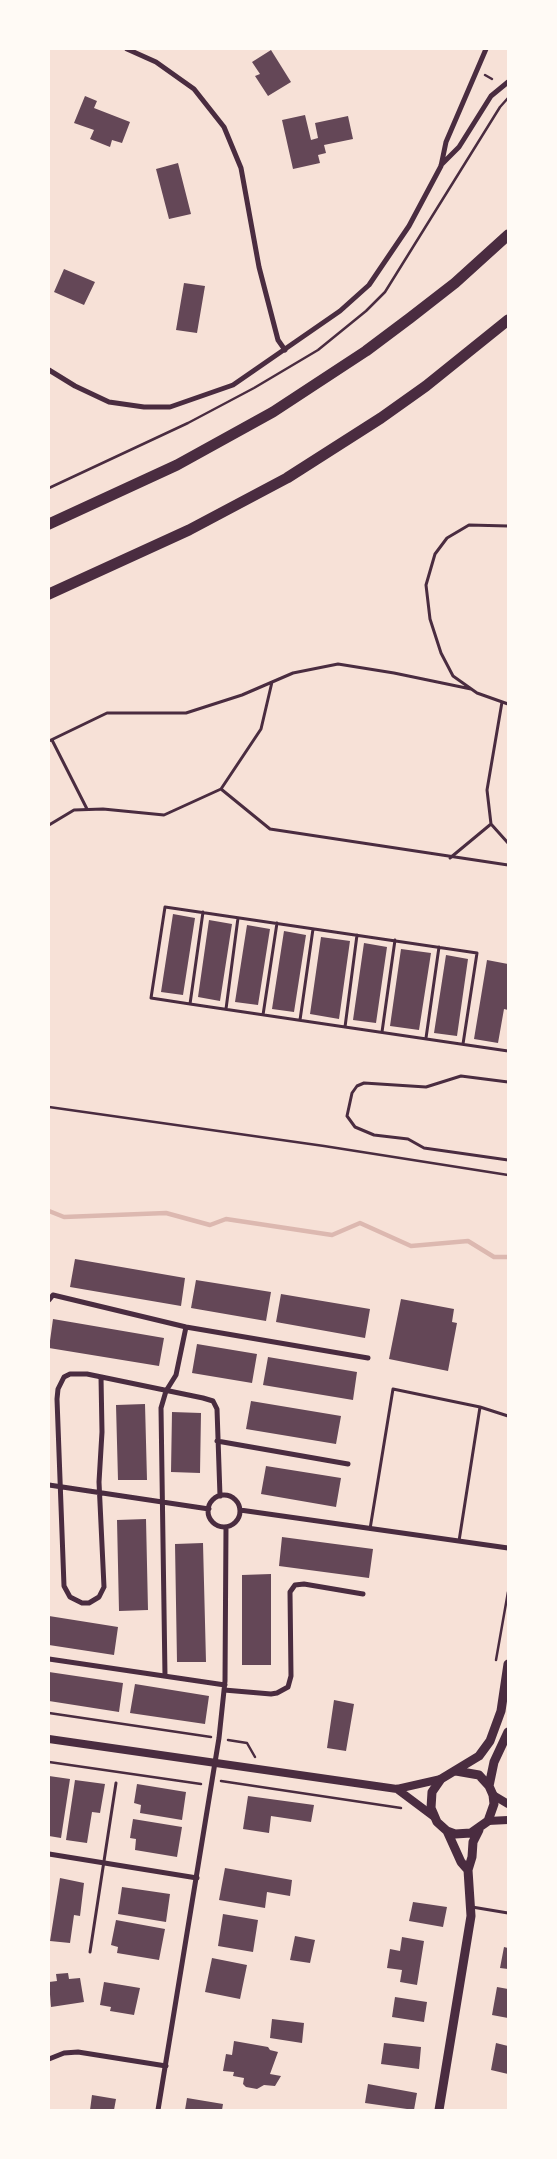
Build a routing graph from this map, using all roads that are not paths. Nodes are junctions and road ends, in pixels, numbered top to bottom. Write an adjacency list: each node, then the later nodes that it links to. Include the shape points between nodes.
1 (127, 49): 7 (street, via 156,62 194,89 224,127 240,168 259,267 278,340)
2 (486, 49): 4 (street, via 446,142)
3 (508, 82): 4 (street, via 491,96 459,148)
4 (441, 166): 7 (street, via 409,226 369,285 340,311)
5 (508, 235): 9 (highway, via 410,318 281,407 177,465)
6 (508, 320): 11 (highway, via 426,386 287,478 189,530)
7 (285, 350): 8 (street, via 233,385 170,407 109,402)
8 (49, 370)
9 (49, 524)
10 (508, 526): 13 (lane, via 469,524 447,538 435,554 426,585 430,619 441,653 453,676)
11 (49, 594)
12 (272, 682): 13 (lane, via 293,673 338,664); 16 (lane, via 186,713 107,713); 17 (lane, via 260,729)
13 (471, 689): 14 (lane)
14 (502, 702): 15 (lane); 19 (lane, via 487,790)
15 (508, 704)
16 (50, 740): 18 (lane)
17 (221, 789): 18 (lane, via 164,815); 22 (lane, via 270,829)
18 (87, 809): 20 (lane, via 74,810)
19 (491, 824): 21 (lane); 22 (lane)
20 (49, 825)
21 (508, 843)
22 (449, 858): 23 (lane)
23 (508, 865)
24 (203, 912): 25 (lane); 31 (lane); 31 (lane, via 165,907 151,998)
25 (238, 918): 26 (lane); 32 (lane)
26 (277, 923): 27 (lane); 33 (lane)
27 (313, 929): 28 (lane); 34 (lane)
28 (357, 935): 29 (lane); 35 (lane)
29 (395, 940): 30 (lane); 36 (lane)
30 (439, 947): 37 (lane); 38 (lane, via 477,952)
31 (190, 1004): 32 (lane)
32 (226, 1009): 33 (lane)
33 (263, 1015): 34 (lane)
34 (300, 1020): 35 (lane)
35 (344, 1027): 36 (lane)
36 (382, 1032): 37 (lane)
37 (426, 1038): 38 (lane)
38 (463, 1044): 39 (lane)
39 (508, 1051)
40 (508, 1082): 41 (lane, via 461,1076 426,1087 364,1083 352,1093 347,1116 355,1128 374,1135 408,1139 424,1148)
41 (508, 1160)
42 (51, 1298): 43 (street)
43 (186, 1327): 44 (street); 46 (street, via 176,1376)
44 (368, 1358)
45 (101, 1377): 46 (street); 52 (street, via 78,1373 64,1377 58,1389); 53 (street)
46 (166, 1391): 49 (street, via 213,1401 217,1409); 55 (street, via 161,1408)
47 (480, 1407): 48 (lane); 59 (lane, via 394,1389); 60 (lane)
48 (508, 1416)
49 (217, 1441): 50 (street); 54 (street)
50 (348, 1464)
51 (49, 1485): 52 (street)
52 (60, 1486): 53 (street); 53 (street, via 64,1586 70,1597 82,1603 95,1600 104,1588)
53 (99, 1492): 55 (street)
54 (220, 1496): 56 (street); 57 (street, via 231,1498 238,1503)
55 (162, 1502): 56 (street); 65 (street)
56 (209, 1509): 58 (street, via 212,1522)
57 (240, 1510): 58 (street, via 237,1520); 59 (street)
58 (226, 1527): 66 (street)
59 (370, 1529): 60 (street)
60 (459, 1541): 61 (street)
61 (508, 1548)
62 (363, 1594): 66 (street, via 296,1585 290,1592 291,1676 288,1687 271,1694)
63 (49, 1659): 65 (street)
64 (508, 1664): 70 (main road, via 494,1735 479,1756)
65 (165, 1676): 66 (street)
66 (225, 1687): 69 (street)
67 (508, 1732): 73 (main road, via 494,1762)
68 (49, 1740): 69 (street)
69 (215, 1764): 74 (street); 85 (street)
70 (456, 1771): 71 (main road); 73 (main road, via 472,1772)
71 (441, 1779): 74 (street); 77 (main road, via 432,1792)
72 (116, 1783): 83 (lane)
73 (489, 1786): 75 (main road)
74 (397, 1789): 77 (street)
75 (494, 1795): 76 (street); 79 (main road)
76 (508, 1804)
77 (434, 1816): 81 (main road)
78 (508, 1820): 79 (street)
79 (488, 1822): 80 (main road)
80 (479, 1830): 81 (main road, via 463,1834); 84 (main road, via 473,1842)
81 (447, 1831): 84 (main road)
82 (49, 1854): 83 (street)
83 (104, 1862): 85 (street); 88 (lane)
84 (468, 1870): 86 (main road)
85 (196, 1878): 90 (street)
86 (471, 1907): 87 (lane); 92 (main road)
87 (508, 1913)
88 (90, 1952)
89 (49, 2059): 90 (street, via 78,2052)
90 (166, 2066): 91 (street)
91 (158, 2110)
92 (440, 2110)

